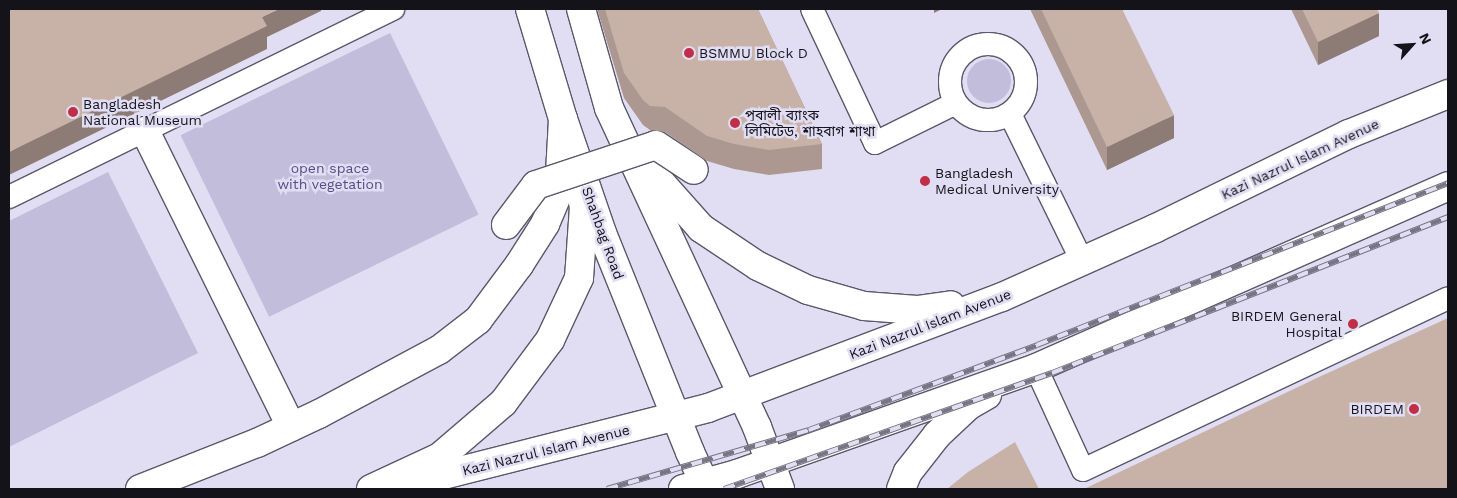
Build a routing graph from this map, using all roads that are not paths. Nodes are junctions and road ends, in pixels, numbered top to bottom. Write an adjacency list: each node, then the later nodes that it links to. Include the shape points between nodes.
1 (392, 9): 10 (lane)
2 (530, 9): 9 (main road, Shahbag Road)
3 (581, 9): 7 (main road)
4 (812, 9): 6 (lane, via 874,143)
5 (1448, 94): 15 (main road, Kazi Nazrul Islam Avenue, via 1349,134)
6 (956, 103): 8 (lane, via 964,112 986,121); 8 (lane, via 950,92 949,79 958,57 968,48 994,43 1017,56 1024,68 1025,94)
7 (609, 108): 16 (main road, via 662,184 701,228 758,266 808,290 864,306 917,310); 19 (main road)
8 (1010, 114): 15 (lane)
9 (563, 119): 21 (main road, Shahbag Road, via 602,233); 22 (main road, via 558,191 545,224 478,320 439,350); 29 (main road, via 584,207 579,278 550,340 503,403 440,457)
10 (144, 131): 13 (lane); 22 (main road)
11 (694, 170): 14 (main road, bridge, via 656,145 536,185)
12 (1448, 186): 18 (main road)
13 (9, 197)
14 (506, 225)
15 (1082, 262): 16 (main road, Kazi Nazrul Islam Avenue)
16 (1002, 296): 19 (main road, Kazi Nazrul Islam Avenue)
17 (1448, 298): 18 (lane, via 1083,470)
18 (1036, 368): 25 (main road); 32 (main road, via 968,406 937,435 908,472)
19 (743, 396): 20 (main road, Kazi Nazrul Islam Avenue); 23 (main road)
20 (708, 408): 21 (main road, Kazi Nazrul Islam Avenue); 23 (main road, via 732,406 742,410); 24 (main road, via 693,422 689,432)
21 (676, 417): 24 (main road, Shahbag Road); 30 (main road, Kazi Nazrul Islam Avenue)
22 (291, 427): 28 (main road)
23 (757, 427): 25 (main road); 26 (main road, via 759,450 754,460)
24 (690, 452): 26 (main road, via 704,471 714,476); 27 (main road)
25 (770, 462): 26 (main road); 31 (main road)
26 (737, 474): 27 (main road)
27 (698, 487)
28 (140, 489)
29 (371, 489)
30 (389, 489)
31 (780, 489)
32 (901, 489)

